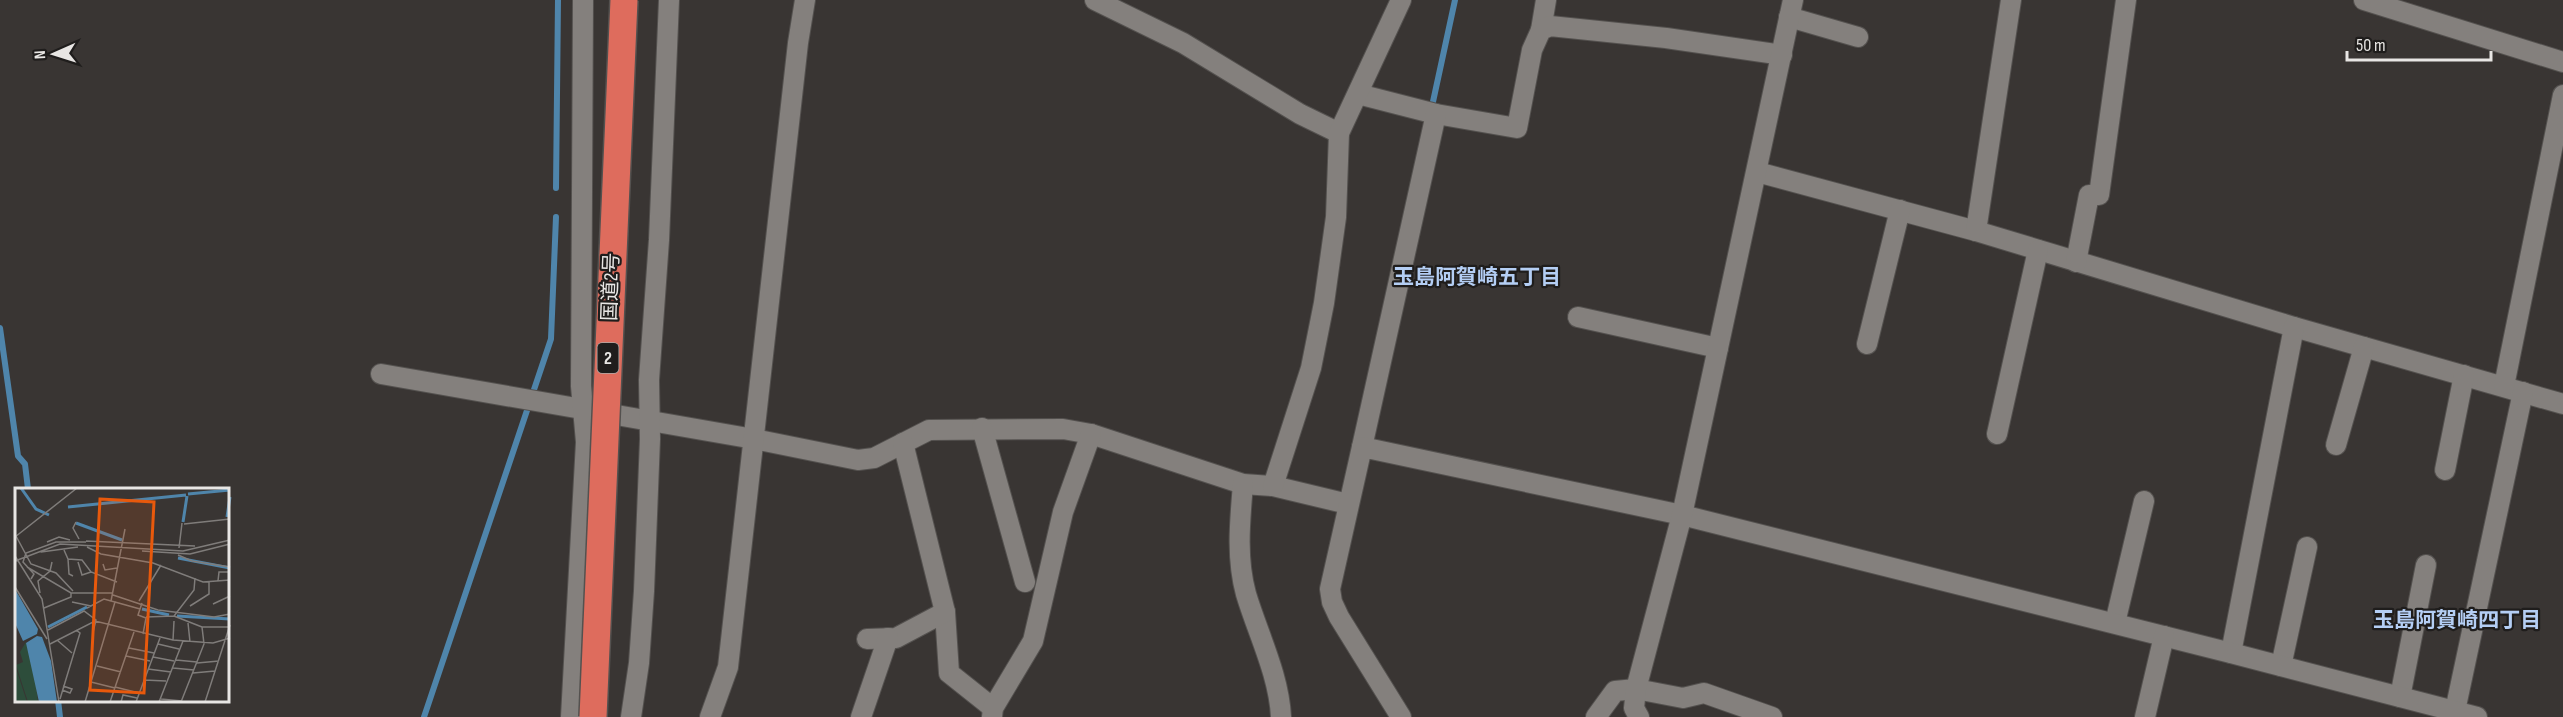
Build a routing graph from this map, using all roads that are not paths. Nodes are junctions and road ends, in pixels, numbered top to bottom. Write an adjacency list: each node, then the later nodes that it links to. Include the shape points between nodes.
1 (583, 0): 36 (street)
2 (624, 0): 67 (highway, 国道2号 / 2, bridge)
3 (669, 0): 37 (street)
4 (805, 0): 41 (street)
5 (1095, 0): 20 (street, via 1183,43 1300,114)
6 (1401, 0): 17 (street)
7 (1546, 0): 13 (street)
8 (2011, 0): 23 (street)
9 (2126, 0): 25 (street, via 2098,195 2089,195)
10 (2364, 0): 11 (street)
11 (2386, 4): 16 (street)
12 (1791, 9): 14 (street); 15 (street)
13 (1541, 30): 15 (street, via 1550,26 1666,38); 19 (street, via 1532,50 1517,128)
14 (1858, 37)
15 (1782, 55): 21 (street)
16 (2563, 62)
17 (1358, 94): 19 (street); 20 (street)
18 (2563, 95): 33 (street)
19 (1436, 114): 44 (street)
20 (1340, 133): 47 (street, via 1336,217 1324,303 1311,369)
21 (1757, 172): 22 (street); 30 (street)
22 (1900, 210): 23 (street); 28 (street)
23 (1976, 231): 24 (street)
24 (2038, 250): 25 (street); 40 (street)
25 (2076, 262): 27 (street)
26 (1578, 317): 30 (street)
27 (2294, 327): 29 (street); 59 (street)
28 (1867, 344)
29 (2364, 347): 32 (street); 43 (street)
30 (1718, 348): 50 (street)
31 (381, 374): 36 (street)
32 (2464, 375): 33 (street); 45 (street)
33 (2504, 386): 34 (street)
34 (2523, 392): 35 (street); 63 (street)
35 (2563, 404)
36 (583, 408): 37 (street); 66 (street, via 586,442)
37 (650, 422): 41 (street); 65 (street, via 644,591)
38 (982, 428): 39 (street, via 1063,429); 42 (street, via 929,430); 53 (street)
39 (1091, 434): 46 (street); 64 (street, via 1063,512 1033,641)
40 (1997, 434)
41 (754, 439): 42 (street, via 858,460 874,458); 68 (street, via 729,666)
42 (903, 443): 54 (street)
43 (2336, 445)
44 (1362, 447): 49 (street); 50 (street)
45 (2445, 470)
46 (1243, 484): 47 (street); 70 (street, via 1239,532 1245,591 1280,696)
47 (1273, 486): 49 (street)
48 (2144, 501): 55 (street)
49 (1343, 503): 71 (street, via 1330,589 1332,602)
50 (1682, 515): 55 (street); 61 (street)
51 (2307, 547): 60 (street)
52 (2426, 565): 62 (street)
53 (1025, 582)
54 (945, 612): 57 (street, via 896,638); 64 (street, via 949,673)
55 (2115, 623): 56 (street)
56 (2164, 636): 59 (street); 75 (street)
57 (888, 638): 58 (street); 69 (street)
58 (867, 639)
59 (2231, 653): 60 (street)
60 (2281, 666): 62 (street)
61 (1636, 688): 72 (street, via 1615,691); 73 (street, via 1635,708); 74 (street, via 1683,698 1704,693)
62 (2400, 697): 63 (street)
63 (2455, 711): 76 (street)
64 (992, 713)
65 (633, 714)
66 (571, 717)
67 (592, 717)
68 (710, 717)
69 (861, 717)
70 (1281, 717)
71 (1401, 717)
72 (1596, 717)
73 (1639, 717)
74 (1772, 717)
75 (2145, 717)
76 (2477, 717)

